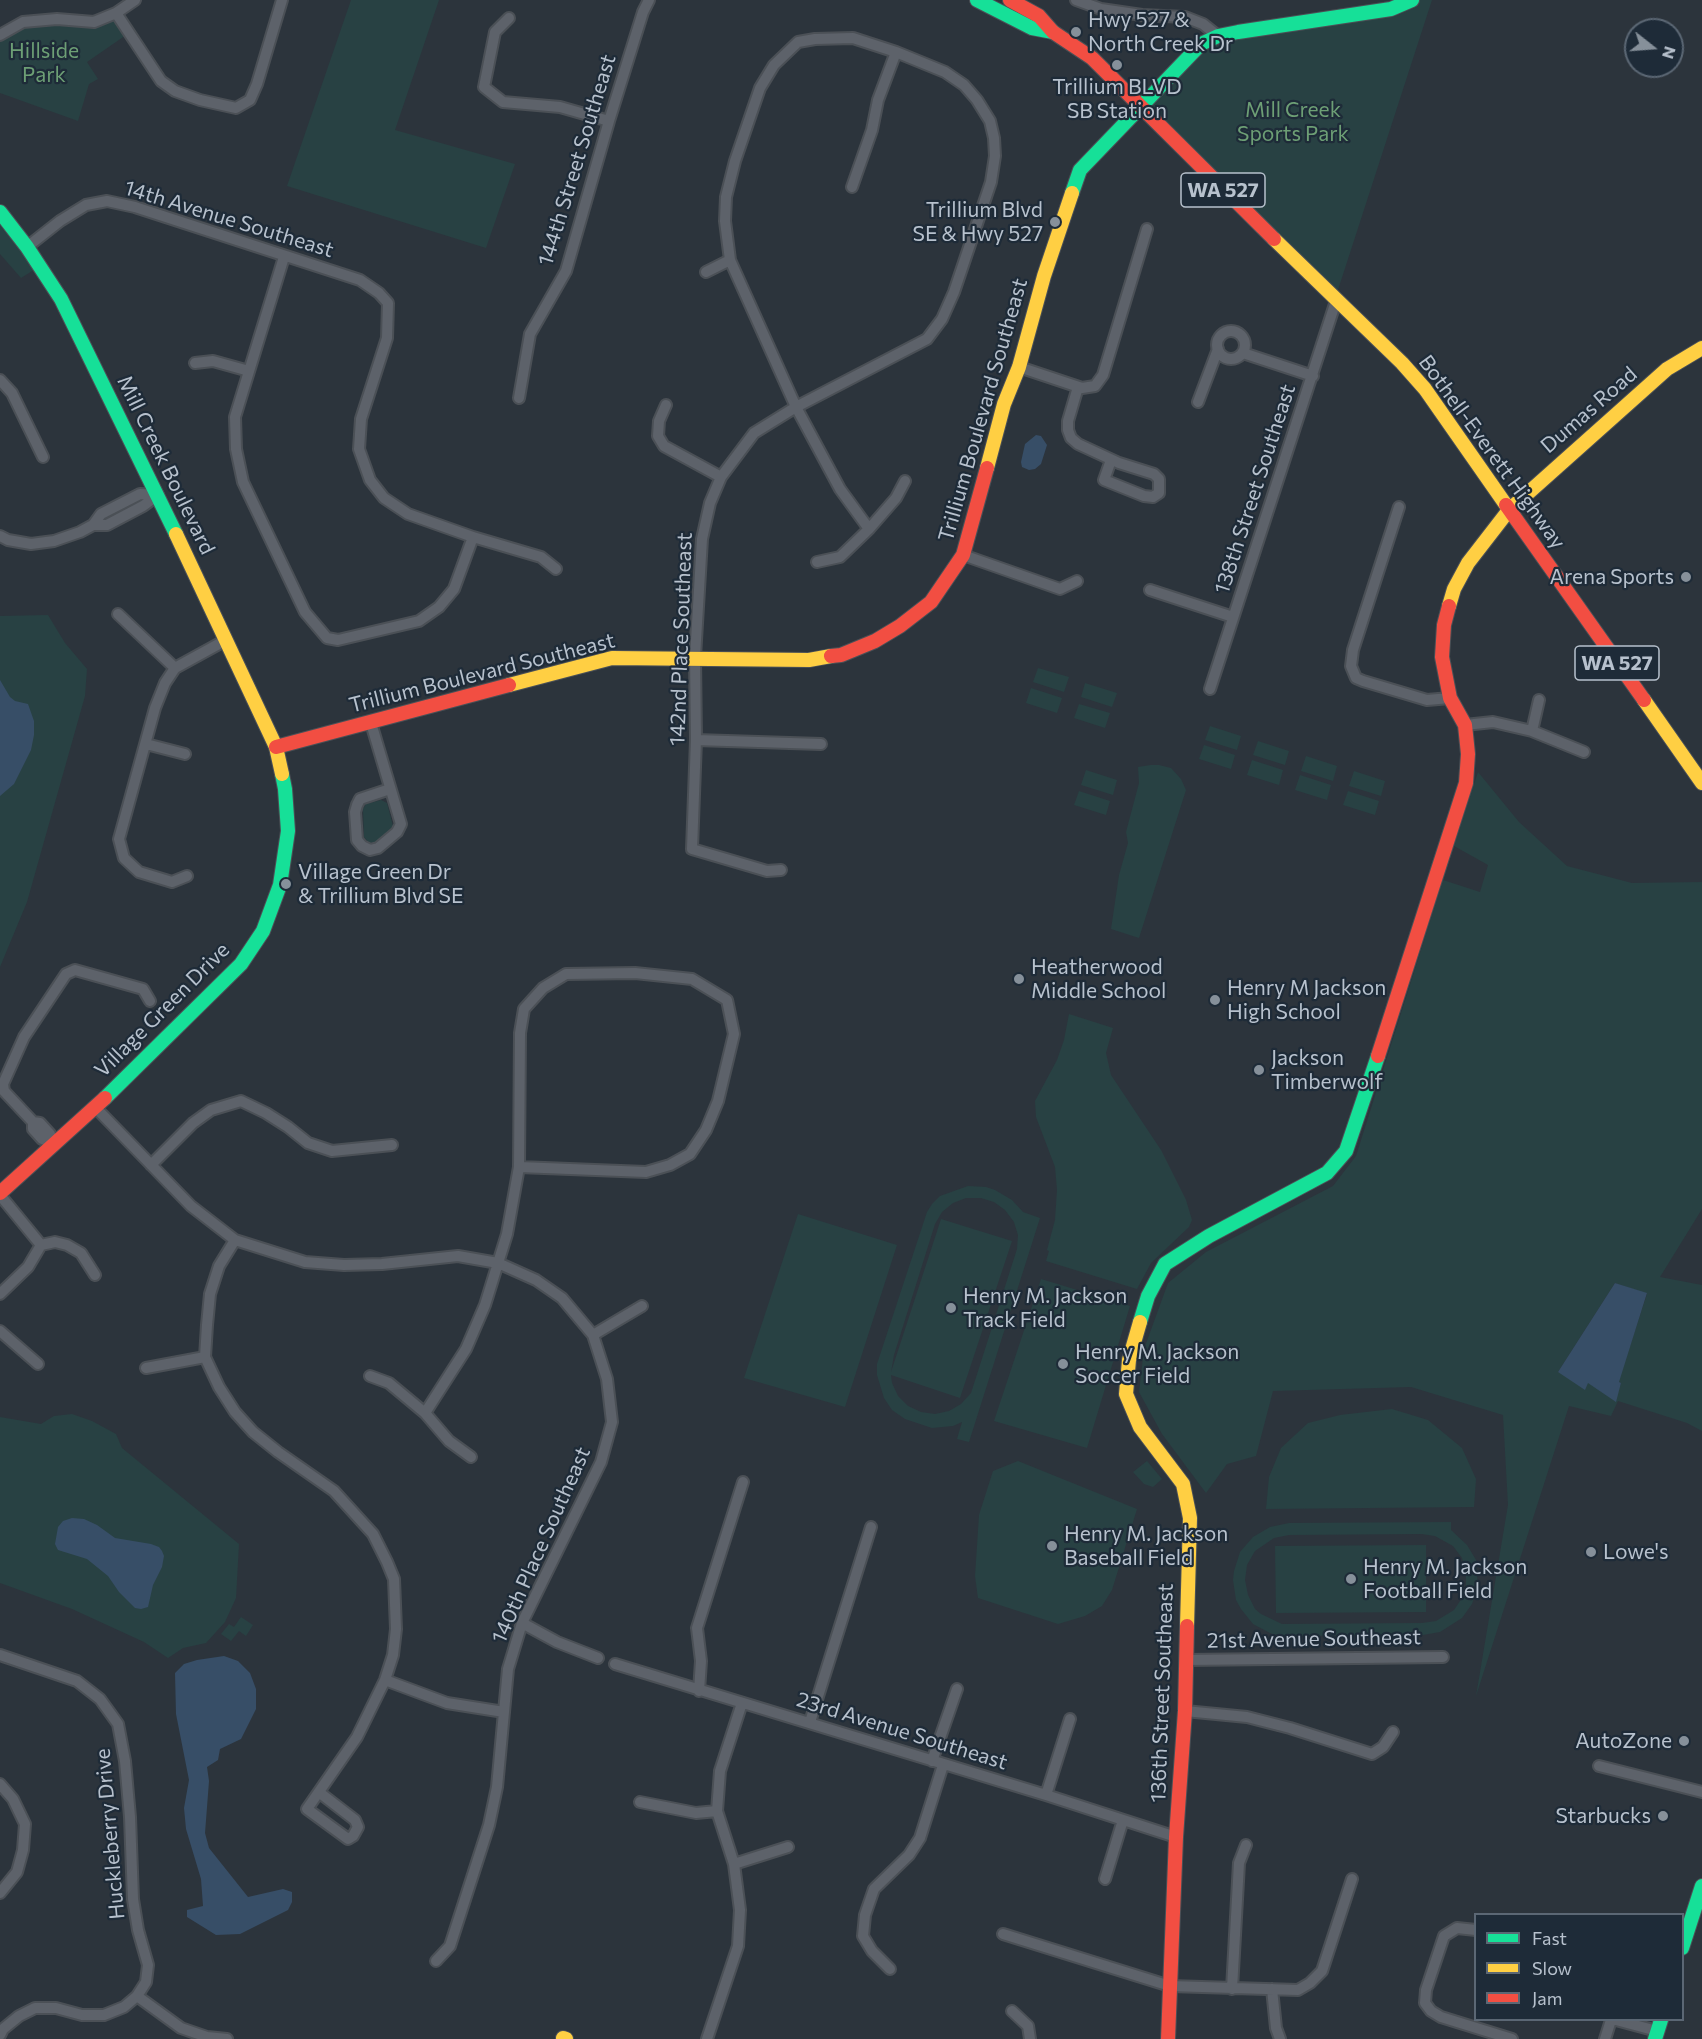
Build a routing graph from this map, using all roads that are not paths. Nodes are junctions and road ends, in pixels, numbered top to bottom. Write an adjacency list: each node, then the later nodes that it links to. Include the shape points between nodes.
1 (135, 0): 8 (street)
2 (282, 0): 8 (street, via 257,84 250,100 236,108 200,100 161,81)
3 (649, 0): 15 (street, 144th Street Southeast)
4 (977, 0): 10 (street, Bothell-Everett Highway / WA 527, via 1032,28)
5 (1010, 0): 10 (street, Bothell-Everett Highway / WA 527, via 1039,16)
6 (1076, 0): 12 (street, via 1101,9 1185,16)
7 (1412, 0): 12 (street, via 1391,9)
8 (116, 13): 11 (street, via 94,22 23,22)
9 (508, 18): 15 (street, via 495,32 484,87 503,102 560,107)
10 (1053, 32): 14 (street, Bothell-Everett Highway / WA 527, via 1092,58)
11 (0, 35)
12 (1218, 36): 14 (street, Trillium Boulevard Southeast, via 1194,50)
13 (896, 52): 16 (street); 21 (street, via 852,38 815,39 798,42 774,65 760,88 726,197); 36 (street, 142nd Place Southeast, via 945,72 977,100 990,121 994,138 991,182 954,291 942,319 927,339)
14 (1140, 107): 23 (street, Bothell-Everett Highway / WA 527); 28 (street, Trillium Boulevard Southeast, via 1080,170 1044,276)
15 (609, 121): 33 (street, 144th Street Southeast, via 566,271 530,334)
16 (852, 187)
17 (0, 212): 19 (street, Mill Creek Boulevard)
18 (1147, 229): 32 (street, via 1103,375 1095,386)
19 (27, 247): 20 (street, 14th Avenue Southeast, via 86,205 107,201); 41 (street, Mill Creek Boulevard, via 61,299)
20 (284, 257): 29 (street); 46 (street, 14th Avenue Southeast, via 360,280 388,303 387,338 361,419 358,449 370,480 384,498 408,513)
21 (730, 260): 22 (street); 36 (street)
22 (706, 272)
23 (1336, 301): 30 (street, 138th Street Southeast); 43 (street, Bothell-Everett Highway / WA 527, via 1425,389)
24 (1702, 348): 43 (street, Dumas Road, via 1667,369)
25 (1218, 349): 26 (street, via 1227,358); 26 (street, via 1221,336 1233,331 1244,339); 34 (street)
26 (1243, 353): 30 (street)
27 (195, 363): 29 (street, via 213,361)
28 (1019, 368): 32 (street); 47 (street, Trillium Boulevard Southeast, via 1004,404)
29 (249, 371): 46 (street, via 235,417 243,482 305,612 327,638 351,638 419,621 439,607 454,589)
30 (1313, 376): 53 (street, 138th Street Southeast)
31 (0, 380): 37 (street, via 12,393)
32 (1078, 387): 38 (street, via 1068,421 1071,438)
33 (519, 398)
34 (1198, 402)
35 (666, 405): 39 (street, via 658,436 664,446)
36 (796, 407): 39 (street, 142nd Place Southeast, via 754,433); 44 (street, via 840,489)
37 (43, 456)
38 (1111, 460): 38 (street, via 1154,474 1159,479 1159,493 1153,497 1144,495 1104,480)
39 (721, 477): 55 (street, 142nd Place Southeast, via 702,539)
40 (905, 481): 44 (street)
41 (158, 495): 45 (street, via 107,525 93,525 54,541 31,544); 54 (street, Mill Creek Boulevard)
42 (1399, 507): 58 (street, via 1351,666 1356,678 1363,681 1427,700)
43 (1509, 510): 58 (street, 136th Street Southeast, via 1468,563 1454,589 1444,625 1442,657); 69 (street, Bothell-Everett Highway / WA 527)
44 (869, 529): 48 (street, via 840,556)
45 (0, 536)
46 (473, 537): 49 (street, via 541,557)
47 (963, 555): 50 (street, via 1060,589); 55 (street, Trillium Boulevard Southeast, via 932,602 875,641 841,655 809,660)
48 (817, 562)
49 (556, 569)
50 (1077, 581)
51 (1150, 590): 53 (street)
52 (118, 614): 56 (street)
53 (1233, 617): 57 (street, 138th Street Southeast)
54 (226, 640): 56 (street); 66 (street, Mill Creek Boulevard)
55 (695, 657): 60 (street, Trillium Boulevard Southeast, via 612,658); 63 (street, 142nd Place Southeast)
56 (176, 668): 64 (street, via 155,708)
57 (1209, 689)
58 (1450, 698): 61 (street, 136th Street Southeast)
59 (1539, 700): 62 (street)
60 (371, 723): 66 (street, Trillium Boulevard Southeast); 70 (street)
61 (1465, 725): 62 (street, via 1493,722); 100 (street, 136th Street Southeast, via 1466,783 1346,1151 1327,1173 1209,1236 1166,1264 1149,1296 1129,1360 1126,1394 1140,1427 1183,1484 1190,1518)
62 (1532, 731): 67 (street)
63 (696, 740): 65 (street); 71 (street, 142nd Place Southeast, via 692,849 767,871)
64 (146, 744): 68 (street); 72 (street, via 119,838 122,854 139,872 172,882)
65 (821, 744)
66 (276, 747): 74 (street, Village Green Drive, via 288,831 280,885 263,931 241,964)
67 (1584, 752)
68 (185, 754)
69 (1702, 783)
70 (390, 789): 70 (street, via 401,824 378,848 362,846 357,840 357,805 360,800)
71 (781, 870)
72 (187, 876)
73 (150, 1001): 75 (street, via 143,989 75,969 66,974 24,1037 3,1084 4,1091 33,1122 33,1129)
74 (95, 1107): 75 (street, Village Green Drive); 77 (street)
75 (54, 1144): 79 (street, Village Green Drive)
76 (392, 1145): 77 (street, via 332,1151 308,1143 266,1113 241,1101 211,1110)
77 (151, 1165): 80 (street, via 191,1206)
78 (519, 1167): 78 (street, via 646,1172 690,1154 718,1101 734,1034 727,1000 692,979 635,973 566,974 543,988 524,1009 520,1033); 82 (street)
79 (0, 1194): 81 (street)
80 (235, 1240): 82 (street, via 305,1262 382,1264 458,1256); 88 (street, via 219,1266 210,1294)
81 (42, 1245): 83 (street, via 67,1245 81,1254); 84 (street, via 28,1267)
82 (498, 1263): 87 (street, via 536,1280 561,1298); 92 (street, via 466,1349)
83 (95, 1275)
84 (0, 1294)
85 (642, 1306): 87 (street)
86 (0, 1330): 89 (street)
87 (593, 1335): 96 (street, 140th Place Southeast, via 607,1379 612,1422 602,1462)
88 (205, 1357): 90 (street); 102 (street, via 219,1387 253,1432 333,1491 372,1534 394,1579 396,1629)
89 (38, 1364)
90 (146, 1368)
91 (370, 1376): 92 (street, via 389,1383)
92 (425, 1413): 93 (street, via 449,1441)
93 (471, 1457)
94 (743, 1482): 104 (street, via 697,1628)
95 (871, 1527): 109 (street)
96 (522, 1623): 99 (street); 107 (street, 140th Place Southeast, via 508,1669)
97 (0, 1655): 137 (street, Huckleberry Drive, via 77,1681 100,1699 118,1724 129,1806 133,1899 148,1965 146,1982)
98 (1443, 1657): 100 (street, 21st Avenue Southeast)
99 (598, 1658)
100 (1186, 1660): 106 (street, 136th Street Southeast)
101 (615, 1664): 104 (street, 23rd Avenue Southeast)
102 (386, 1680): 107 (street, via 447,1703); 116 (street, via 357,1737)
103 (957, 1689): 111 (street)
104 (699, 1691): 105 (street, 23rd Avenue Southeast)
105 (742, 1703): 109 (street, 23rd Avenue Southeast); 119 (street, via 720,1771)
106 (1185, 1711): 110 (street, via 1247,1717 1372,1754 1383,1747); 121 (street, 136th Street Southeast)
107 (504, 1712): 132 (street, 140th Place Southeast, via 489,1825 450,1946)
108 (1070, 1719): 117 (street)
109 (810, 1722): 111 (street, 23rd Avenue Southeast)
110 (1393, 1732)
111 (932, 1761): 112 (street, 23rd Avenue Southeast)
112 (944, 1765): 117 (street, 23rd Avenue Southeast); 133 (street, via 920,1838 909,1855 874,1889 865,1914 863,1936)
113 (1599, 1766): 115 (street)
114 (0, 1784): 128 (street, via 13,1799 25,1824 17,1872)
115 (1702, 1792)
116 (320, 1793): 116 (street, via 307,1809 348,1839 353,1836 358,1827 355,1820)
117 (1046, 1795): 120 (street, 23rd Avenue Southeast)
118 (640, 1802): 119 (street, via 696,1814)
119 (717, 1811): 124 (street)
120 (1123, 1820): 121 (street, 23rd Avenue Southeast); 126 (street)
121 (1176, 1837): 134 (street, 136th Street Southeast)
122 (1246, 1845): 135 (street, via 1239,1863)
123 (788, 1847): 124 (street)
124 (734, 1864): 144 (street, via 740,1910 738,1946)
125 (1352, 1879): 136 (street, via 1322,1971 1298,1990)
126 (1105, 1880)
127 (1702, 1886): 131 (street)
128 (0, 1893)
129 (1474, 1930): 148 (street, via 1457,1928 1444,1936 1425,2003 1441,2017)
130 (1003, 1934): 134 (street)
131 (1684, 1944)
132 (436, 1961)
133 (890, 1969)
134 (1170, 1986): 135 (street); 146 (street, 136th Street Southeast)
135 (1232, 1989): 136 (street)
136 (1272, 1989): 147 (street)
137 (137, 1996): 142 (street, via 124,2007 104,2015 35,2008 19,2016); 143 (street, via 181,2028)
138 (1012, 2011): 145 (street, via 1028,2026)
139 (1610, 2021): 149 (street)
140 (1624, 2021): 141 (street)
141 (1658, 2030)
142 (0, 2035)
143 (227, 2039)
144 (707, 2039)
145 (1030, 2039)
146 (1168, 2039)
147 (1280, 2039)
148 (1512, 2039)
149 (1605, 2039)

